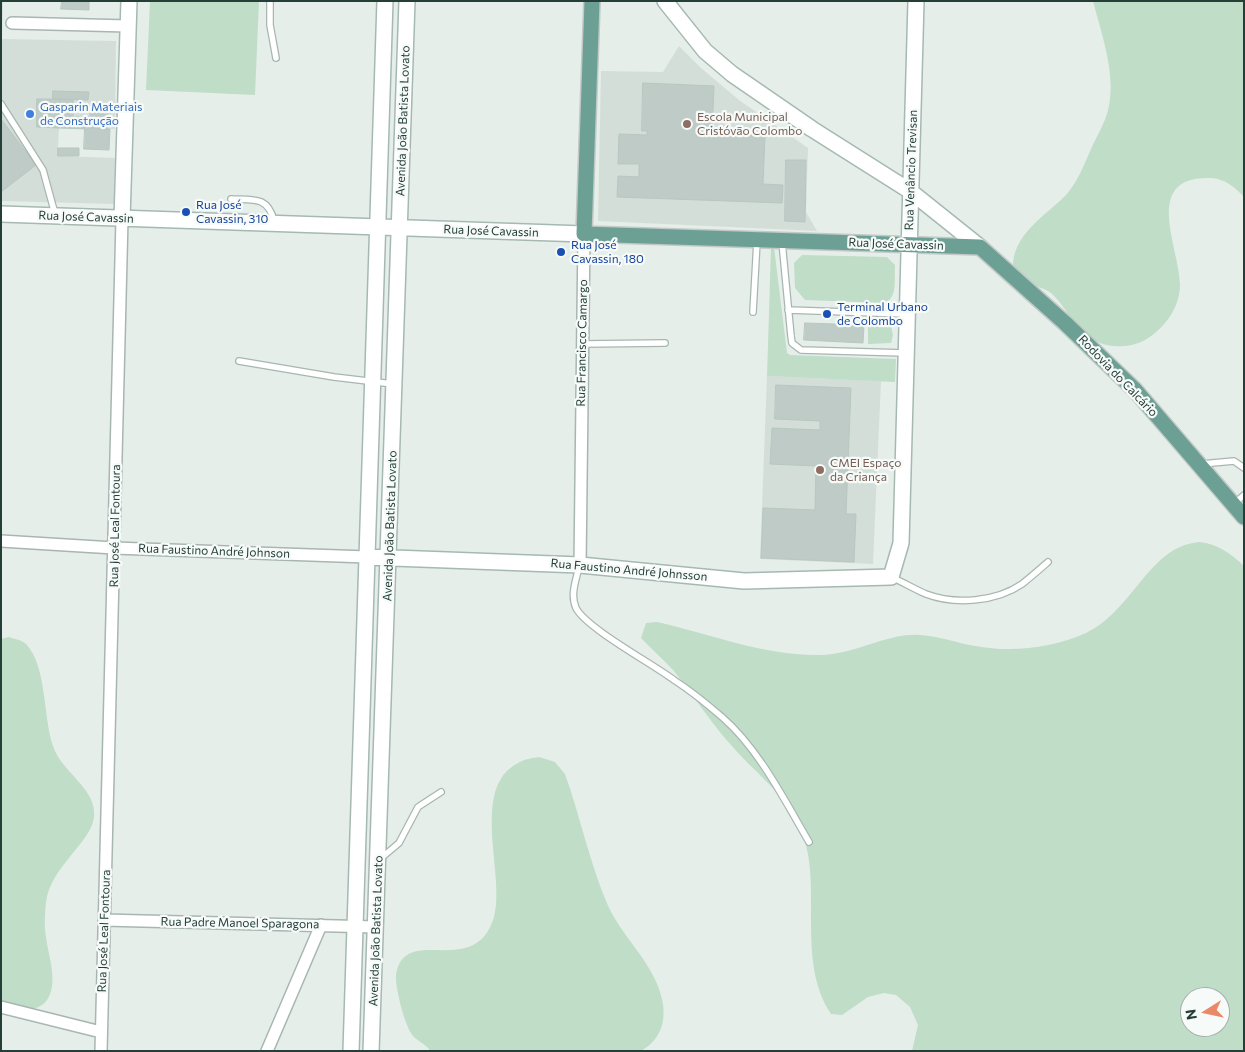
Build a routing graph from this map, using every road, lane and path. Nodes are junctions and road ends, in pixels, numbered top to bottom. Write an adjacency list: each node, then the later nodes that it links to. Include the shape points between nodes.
1 (129, 1): 9 (street, Rua José Leal Fontoura)
2 (270, 1): 10 (lane, via 270,25)
3 (385, 1): 18 (street, Avenida João Batista Lovato)
4 (407, 1): 19 (street, Avenida João Batista Lovato)
5 (592, 1): 20 (main road, Rua Francisco Camargo)
6 (665, 1): 12 (street, via 705,51 732,74)
7 (916, 1): 12 (street, Rua Venâncio Trevisan)
8 (12, 23): 9 (street)
9 (128, 26): 16 (street, Rua José Leal Fontoura)
10 (276, 58)
11 (1, 104): 15 (lane, via 43,170)
12 (910, 190): 23 (street, Rua Venâncio Trevisan); 24 (street)
13 (231, 199): 17 (lane, via 259,200 271,210)
14 (1, 214): 15 (street, Rua José Cavassin)
15 (56, 216): 16 (street, Rua José Cavassin)
16 (122, 218): 17 (street, Rua José Cavassin); 41 (street, Rua José Leal Fontoura)
17 (275, 224): 18 (street, Rua José Cavassin)
18 (377, 227): 19 (street, Rua José Cavassin); 25 (street, Avenida João Batista Lovato)
19 (399, 228): 20 (street, Rua José Cavassin); 26 (street, Avenida João Batista Lovato)
20 (584, 234): 21 (main road, Rua José Cavassin); 31 (street, Rua Francisco Camargo)
21 (757, 239): 22 (main road, Rua José Cavassin); 28 (lane)
22 (782, 240): 23 (main road, Rua José Cavassin); 27 (lane)
23 (908, 244): 24 (main road, Rua José Cavassin); 29 (street, Rua Venâncio Trevisan)
24 (980, 247): 36 (main road, Rodovia do Calcário, via 1135,390)
25 (375, 294): 26 (street); 34 (street, Avenida João Batista Lovato)
26 (397, 294): 35 (street, Avenida João Batista Lovato)
27 (788, 310): 29 (lane); 32 (lane, via 792,344 801,350)
28 (753, 312)
29 (906, 314): 32 (street, Rua Venâncio Trevisan)
30 (665, 343): 31 (lane)
31 (582, 344): 45 (street, Rua Francisco Camargo)
32 (905, 354): 46 (street, Rua Venâncio Trevisan, via 901,543)
33 (239, 361): 34 (lane)
34 (373, 383): 35 (lane); 42 (street, Avenida João Batista Lovato)
35 (395, 384): 43 (street, Avenida João Batista Lovato)
36 (1198, 464): 37 (lane, via 1234,461); 38 (main road, Rodovia do Calcário)
37 (1244, 468)
38 (1238, 500): 39 (main road, Rodovia do Calcário)
39 (1244, 517)
40 (1, 541): 41 (street, Rua Faustino André Johnson)
41 (114, 548): 42 (street, Rua Faustino André Johnson); 50 (street, Rua José Leal Fontoura)
42 (367, 557): 43 (street, Rua Faustino André Johnsson); 52 (street, Avenida João Batista Lovato)
43 (388, 558): 45 (street, Rua Faustino André Johnsson); 49 (street, Avenida João Batista Lovato)
44 (1048, 562): 46 (lane, via 1022,584 998,596 971,600 926,594)
45 (580, 564): 46 (street, Rua Faustino André Johnsson, via 744,581); 48 (lane, via 573,591 576,608 601,631 676,680 724,719 764,766)
46 (892, 577)
47 (441, 792): 49 (lane, via 418,808 400,843)
48 (809, 842)
49 (378, 860): 53 (street, Avenida João Batista Lovato)
50 (104, 920): 51 (street, Rua Padre Manoel Sparagona); 55 (street, Rua José Leal Fontoura)
51 (321, 925): 52 (street, Rua Padre Manoel Sparagona); 57 (street)
52 (355, 926): 53 (street, Rua Padre Manoel Sparagona); 58 (street, Avenida João Batista Lovato)
53 (376, 927): 59 (street, Avenida João Batista Lovato)
54 (1, 1007): 55 (street)
55 (101, 1032): 56 (street, Rua José Leal Fontoura)
56 (101, 1051)
57 (267, 1051)
58 (351, 1051)
59 (371, 1051)

